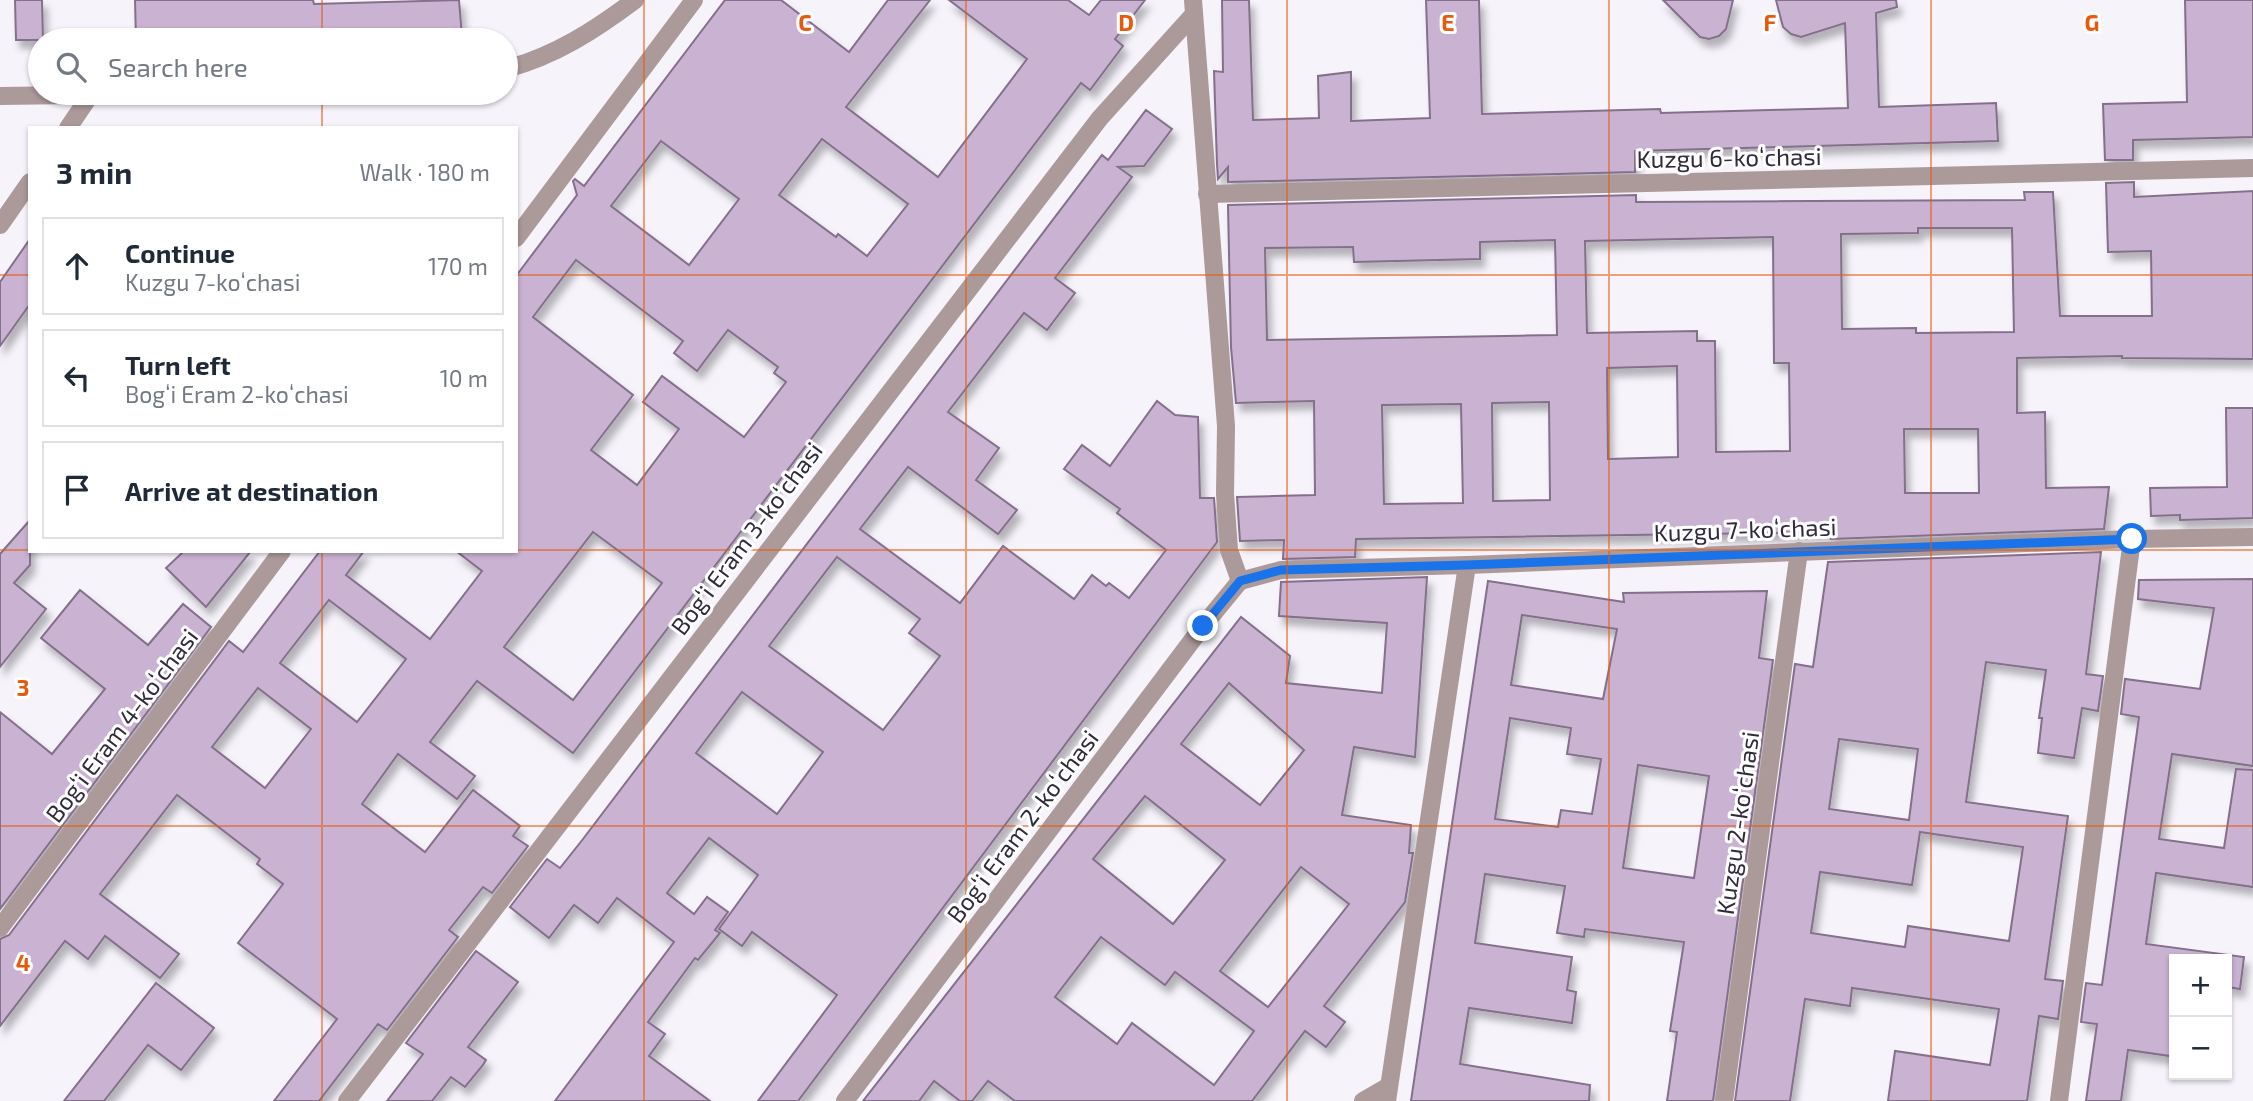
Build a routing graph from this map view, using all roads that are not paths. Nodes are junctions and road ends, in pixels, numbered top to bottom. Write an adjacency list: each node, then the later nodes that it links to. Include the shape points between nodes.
1 (635, 0): 4 (street, via 594,31)
2 (694, 0): 13 (street)
3 (1194, 7): 11 (street); 22 (street, Bogʻi Eram 3-koʻchasi, via 1100,118)
4 (518, 66)
5 (0, 96): 6 (street)
6 (28, 96)
7 (84, 105): 8 (street)
8 (69, 126)
9 (2253, 168): 11 (street, Kuzgu 6-koʻchasi)
10 (28, 185): 12 (street)
11 (1207, 194): 19 (street, via 1226,426 1229,550)
12 (0, 225)
13 (518, 235)
14 (2253, 537): 15 (street, Kuzgu 7-koʻchasi)
15 (2132, 539): 16 (street, Kuzgu 7-koʻchasi); 26 (street)
16 (1799, 551): 18 (street, Kuzgu 7-koʻchasi); 25 (street, Kuzgu 2-koʻchasi)
17 (281, 553): 20 (street, Bogʻi Eram 4-koʻchasi)
18 (1467, 565): 19 (street, Kuzgu 7-koʻchasi, via 1281,570); 21 (street)
19 (1240, 581): 23 (street, Bogʻi Eram 2-koʻchasi)
20 (0, 928)
21 (1388, 1093): 24 (street)
22 (347, 1101)
23 (845, 1101)
24 (1363, 1101)
25 (1724, 1101)
26 (2059, 1101)

